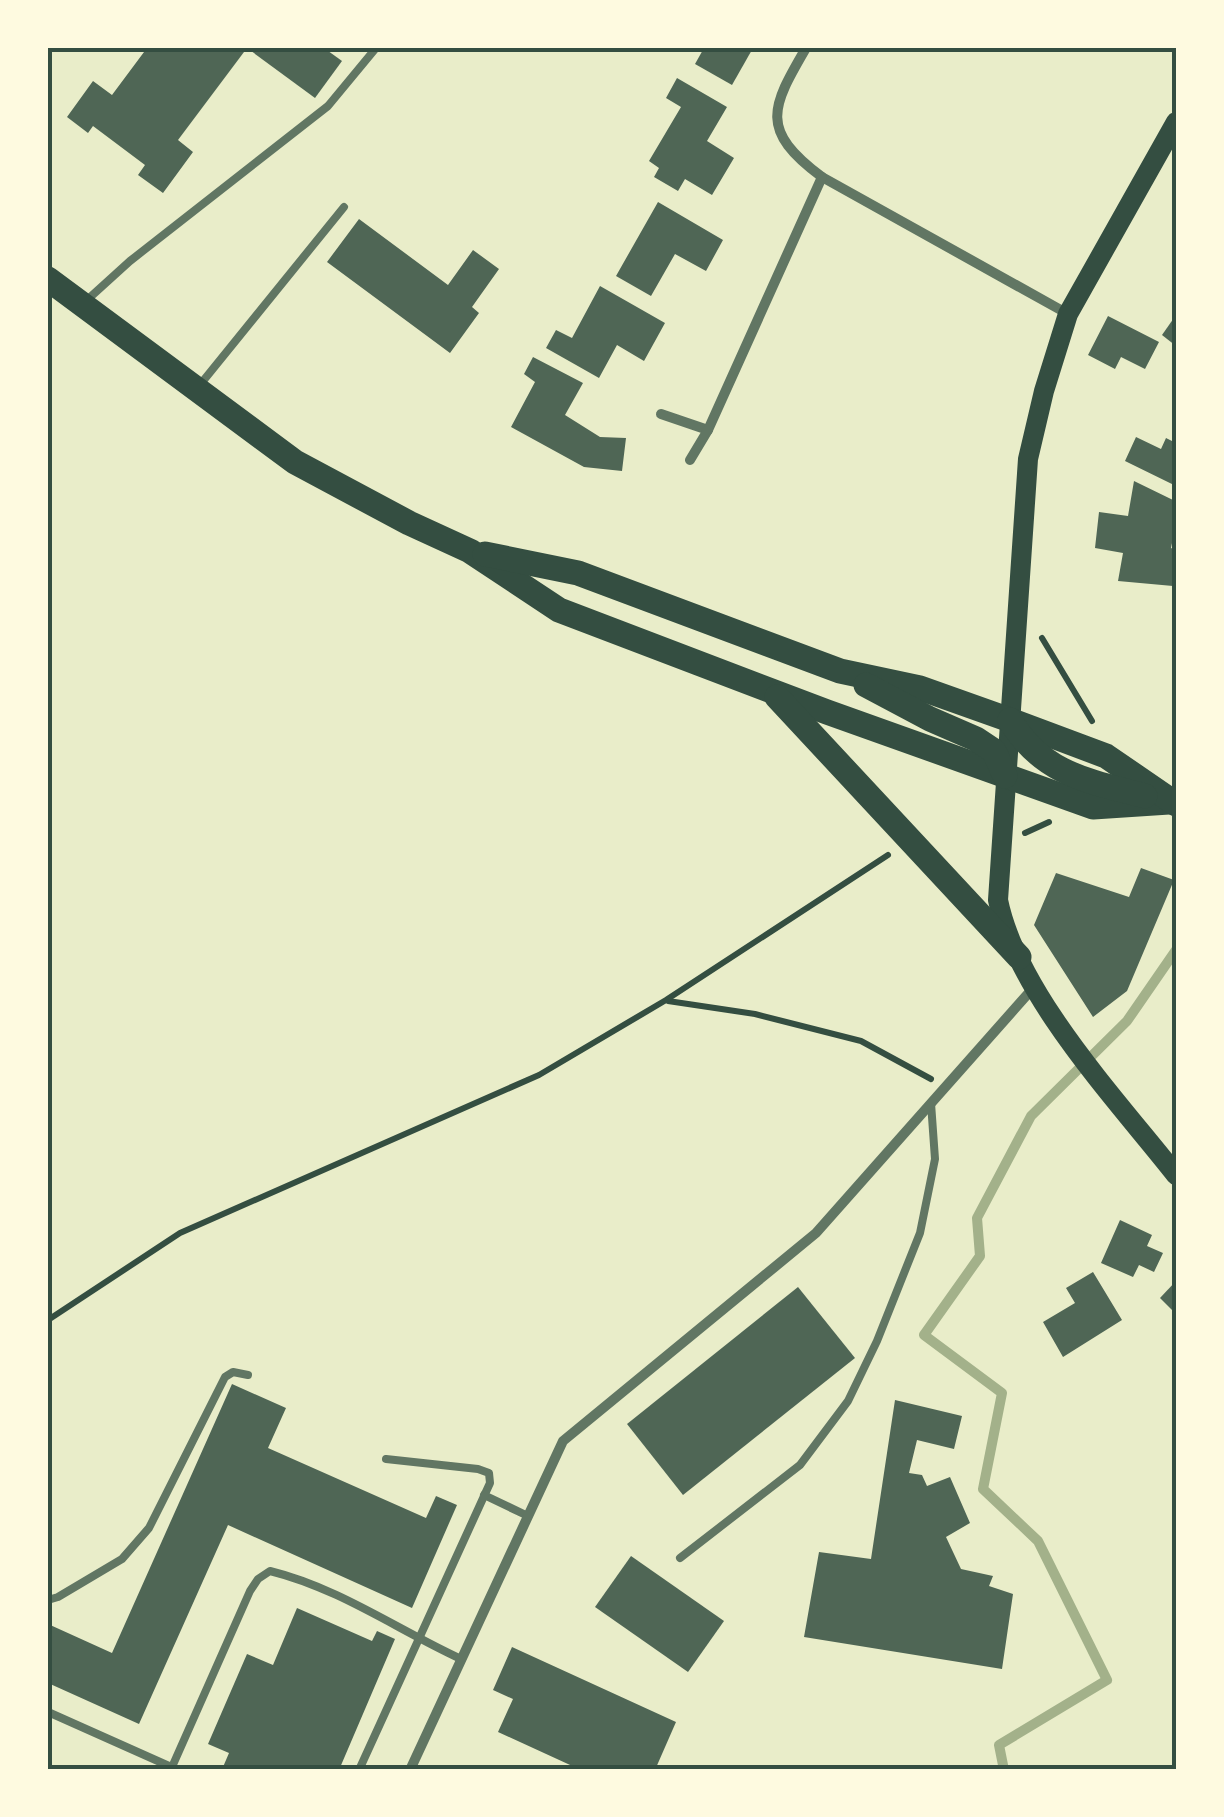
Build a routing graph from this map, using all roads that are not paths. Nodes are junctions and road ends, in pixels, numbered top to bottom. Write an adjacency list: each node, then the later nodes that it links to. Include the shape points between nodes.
1 (376, 48): 7 (lane, via 328,106)
2 (806, 48): 4 (street, via 779,94 776,119 785,143)
3 (1176, 122): 8 (main road)
4 (822, 176): 8 (street); 11 (street)
5 (344, 208): 9 (lane)
6 (48, 280): 7 (main road)
7 (80, 305): 9 (main road)
8 (1068, 314): 16 (main road, via 1028,459)
9 (195, 391): 13 (main road, via 295,462)
10 (661, 414): 11 (street)
11 (708, 430): 12 (street)
12 (690, 460)
13 (470, 551): 14 (main road, via 578,573); 15 (main road, via 558,610)
14 (840, 671): 16 (main road, via 920,688); 17 (main road, via 976,739 994,751)
15 (772, 692): 17 (main road); 19 (main road)
16 (1010, 720): 17 (main road); 18 (main road, via 1035,754 1076,777)
17 (1005, 776): 18 (main road, via 1093,806); 19 (main road, via 998,900)
18 (1173, 803)
19 (1018, 958): 20 (main road)
20 (1034, 987): 21 (street); 22 (main road)
21 (931, 1104): 26 (street, via 816,1234 562,1441); 27 (lane, via 934,1160 920,1233 848,1401 800,1466)
22 (1176, 1175)
23 (248, 1375): 28 (lane, via 225,1377 149,1528 122,1560)
24 (386, 1459): 25 (lane, via 489,1473)
25 (484, 1495): 26 (lane); 29 (lane)
26 (528, 1516): 30 (street)
27 (680, 1558)
28 (48, 1600)
29 (418, 1640): 30 (lane); 32 (lane, via 384,1618 270,1570 250,1590); 33 (lane)
30 (461, 1660): 34 (street)
31 (48, 1712): 32 (lane)
32 (175, 1768)
33 (359, 1770)
34 (410, 1770)

